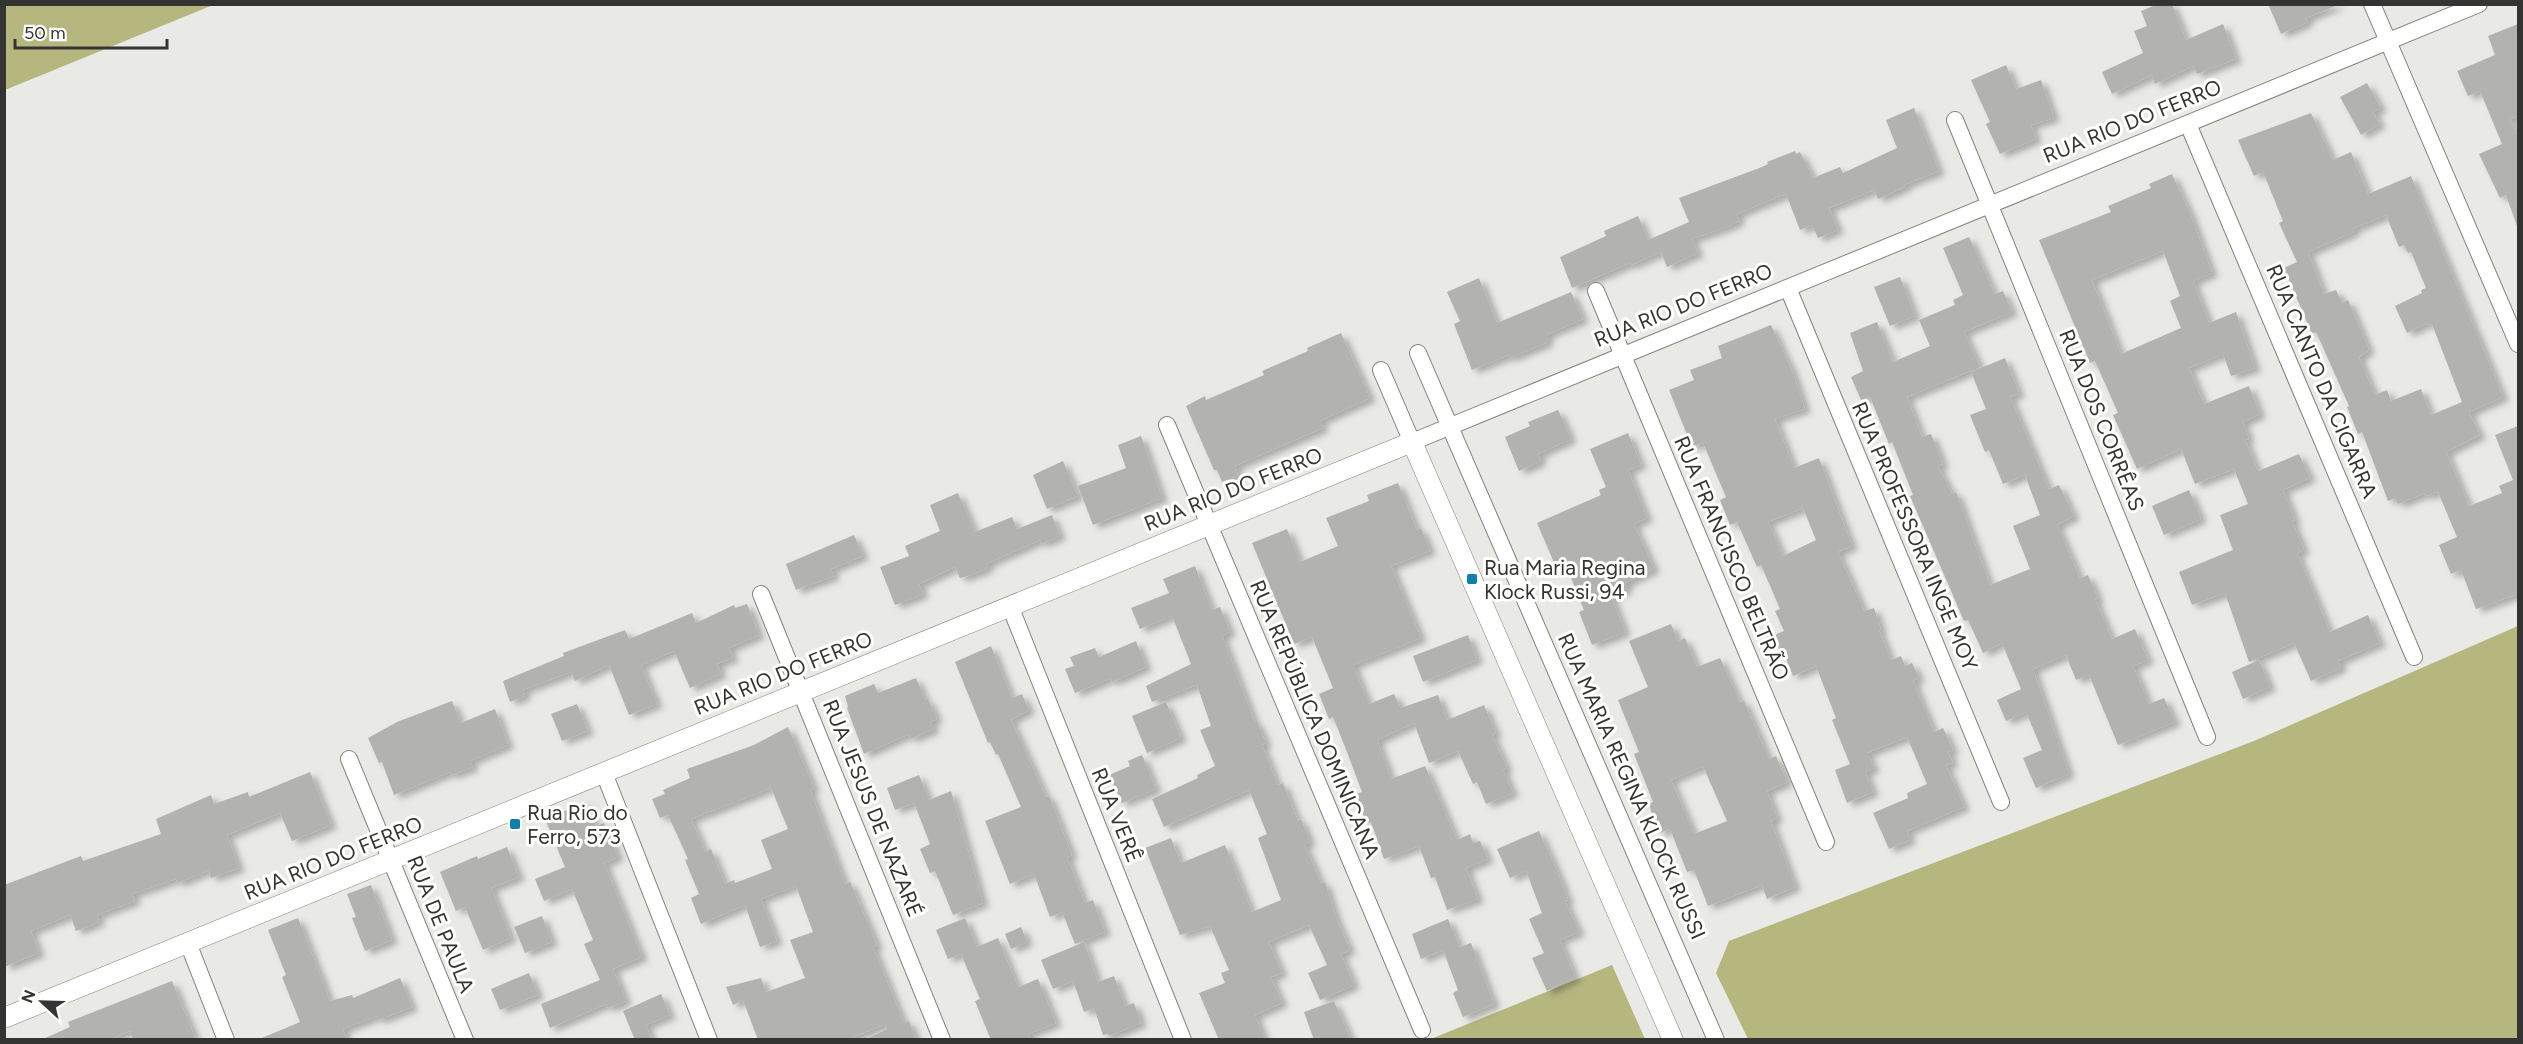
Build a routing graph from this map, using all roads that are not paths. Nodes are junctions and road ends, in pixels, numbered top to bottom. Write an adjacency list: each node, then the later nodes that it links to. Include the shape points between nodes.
1 (2372, 4): 3 (street)
2 (2480, 4): 3 (street, RUA RIO DO FERRO)
3 (2388, 42): 5 (street, RUA RIO DO FERRO); 9 (street)
4 (1955, 120): 6 (street, RUA DOS CORRÊAS)
5 (2188, 124): 6 (street, RUA RIO DO FERRO); 19 (street, RUA CANTO DA CIGARRA)
6 (1990, 205): 7 (street, RUA RIO DO FERRO); 21 (street, RUA DOS CORRÊAS)
7 (1788, 288): 11 (street, RUA RIO DO FERRO); 24 (street, RUA PROFESSORA INGE MOY)
8 (1596, 291): 11 (street, RUA FRANCISCO BELTRÃO)
9 (2518, 344)
10 (1418, 353): 14 (street, RUA MARIA REGINA KLOCK RUSSI)
11 (1623, 355): 14 (street, RUA RIO DO FERRO); 25 (street, RUA FRANCISCO BELTRÃO)
12 (1381, 370): 15 (street)
13 (1167, 425): 16 (street, RUA REPÚBLICA DOMINICANA)
14 (1449, 427): 15 (street, RUA RIO DO FERRO); 36 (street, RUA MARIA REGINA KLOCK RUSSI)
15 (1412, 442): 16 (street, RUA RIO DO FERRO); 35 (street)
16 (1209, 525): 18 (street, RUA RIO DO FERRO); 29 (street, RUA REPÚBLICA DOMINICANA)
17 (761, 594): 20 (street, RUA JESUS DE NAZARÉ)
18 (1010, 606): 20 (street, RUA RIO DO FERRO); 34 (street, RUA VERÊ)
19 (2414, 657)
20 (801, 692): 23 (street, RUA RIO DO FERRO); 33 (street, RUA JESUS DE NAZARÉ)
21 (2207, 737)
22 (349, 759): 26 (street, RUA DE PAULA)
23 (604, 773): 26 (street, RUA RIO DO FERRO); 32 (street)
24 (2001, 802)
25 (1826, 842)
26 (391, 860): 27 (street, RUA RIO DO FERRO); 31 (street, RUA DE PAULA)
27 (188, 943): 28 (street, RUA RIO DO FERRO); 30 (street)
28 (4, 1018)
29 (1422, 1030)
30 (226, 1040)
31 (465, 1040)
32 (709, 1040)
33 (942, 1040)
34 (1183, 1040)
35 (1673, 1040)
36 (1716, 1040)

